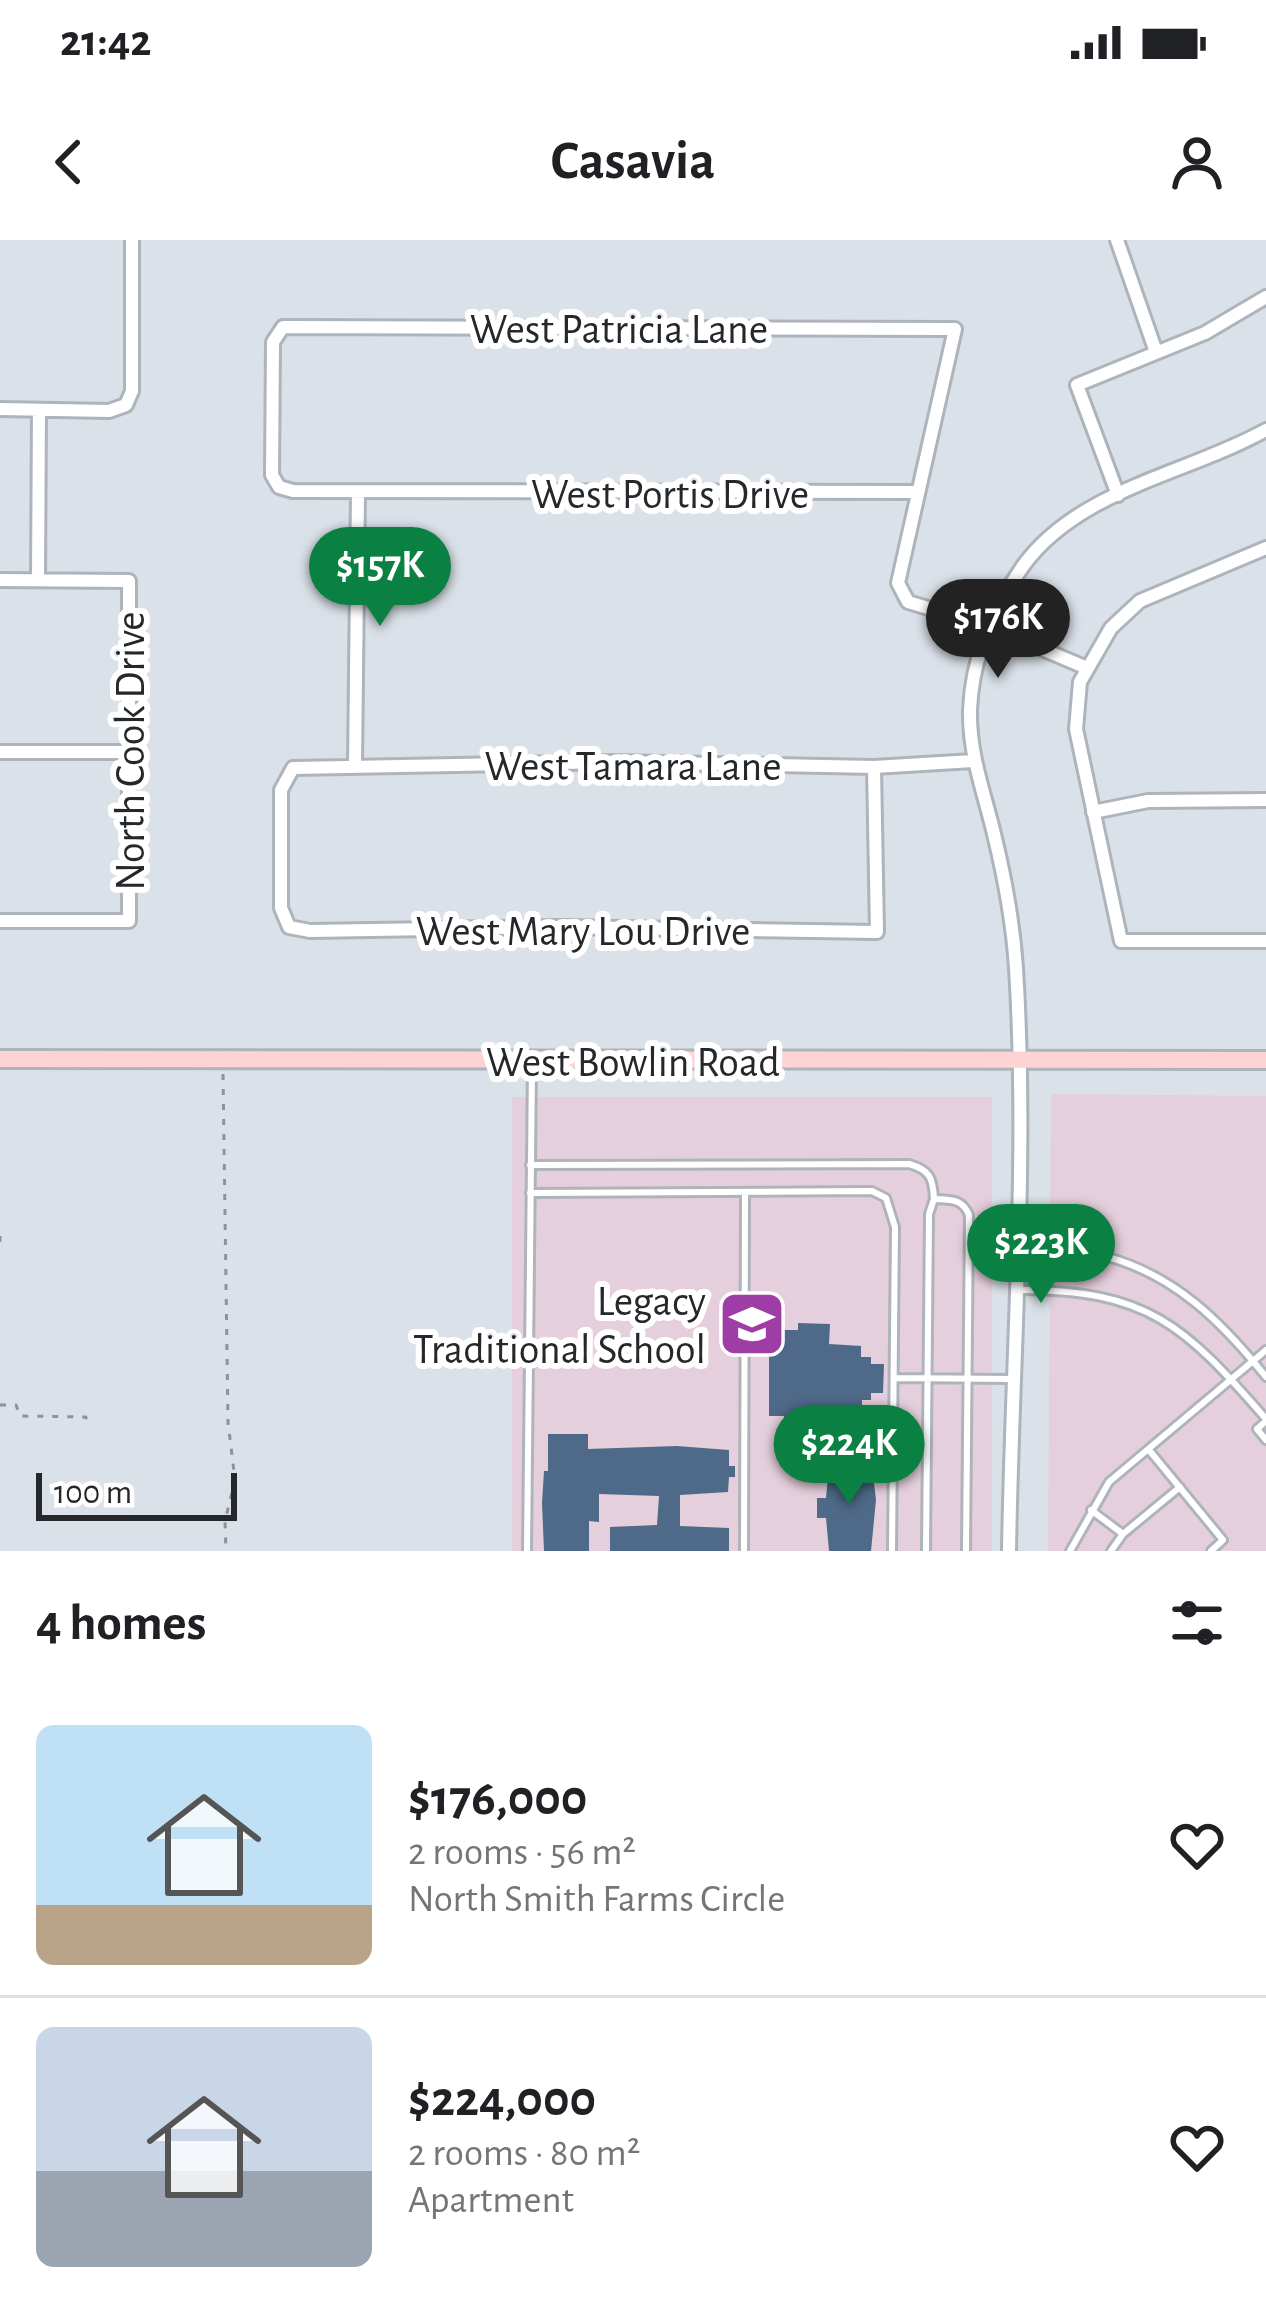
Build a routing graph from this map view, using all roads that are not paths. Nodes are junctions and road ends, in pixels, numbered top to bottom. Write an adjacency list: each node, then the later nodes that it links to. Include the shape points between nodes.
1 (132, 240): 6 (street, via 126,405)
2 (1117, 240): 4 (street)
3 (1266, 297): 4 (street)
4 (1156, 352): 11 (street, via 1077,385)
5 (0, 410): 6 (street)
6 (39, 410): 14 (street)
7 (1266, 430): 11 (street)
8 (279, 487): 9 (street, West Patricia Lane, via 272,476 273,342 283,327 956,329); 10 (street, West Portis Drive)
9 (918, 492): 10 (street, West Portis Drive); 15 (street, via 898,583 908,602)
10 (358, 493): 20 (street)
11 (1118, 496): 15 (street, via 1075,516 1024,564)
12 (1266, 548): 16 (street, via 1139,601)
13 (0, 580): 14 (street)
14 (38, 580): 18 (street, North Cook Drive, via 128,581)
15 (988, 626): 16 (street); 19 (street, via 970,709)
16 (1087, 668): 23 (street, via 1076,729)
17 (0, 752): 18 (street)
18 (129, 752): 24 (street, North Cook Drive, via 129,922)
19 (973, 761): 21 (street, West Tamara Lane); 28 (street, via 1011,911)
20 (355, 765): 21 (street, West Tamara Lane); 25 (street, West Tamara Lane, via 293,769 280,790 281,908)
21 (874, 767): 25 (street, West Mary Lou Drive, via 878,932)
22 (1266, 800): 23 (street, via 1148,800)
23 (1093, 812): 26 (street, via 1121,941)
24 (0, 921)
25 (289, 927)
26 (1266, 940)
27 (0, 1059): 30 (street, West Bowlin Road)
28 (1019, 1060): 29 (street, West Bowlin Road); 30 (street, West Bowlin Road); 35 (street)
29 (1266, 1060)
30 (532, 1061): 31 (lane)
31 (530, 1166): 32 (lane); 34 (lane, via 909,1164 925,1168)
32 (530, 1193): 33 (lane); 51 (lane)
33 (745, 1193): 40 (lane, via 872,1191 886,1198 895,1226); 52 (lane)
34 (934, 1199): 41 (lane, via 955,1200 968,1215); 43 (lane)
35 (1018, 1241): 36 (street); 38 (lane, via 1153,1274 1204,1308)
36 (1017, 1290): 42 (street); 44 (lane, via 1077,1292 1143,1310 1196,1342)
37 (1266, 1350): 38 (lane)
38 (1253, 1360): 39 (lane); 44 (lane)
39 (1266, 1377)
40 (893, 1378): 43 (lane); 53 (lane)
41 (967, 1378): 42 (lane); 43 (lane); 55 (lane)
42 (1011, 1378): 56 (street)
43 (928, 1379): 54 (lane)
44 (1231, 1379): 45 (lane); 47 (lane)
45 (1266, 1420): 46 (lane, via 1257,1429)
46 (1266, 1440)
47 (1149, 1450): 48 (lane); 49 (lane, via 1109,1482)
48 (1180, 1487): 50 (lane); 59 (lane, via 1223,1540)
49 (1090, 1510): 50 (lane); 57 (lane)
50 (1124, 1534): 58 (lane)
51 (527, 1551)
52 (744, 1551)
53 (892, 1551)
54 (926, 1551)
55 (966, 1551)
56 (1009, 1551)
57 (1070, 1551)
58 (1111, 1551)
59 (1211, 1551)

